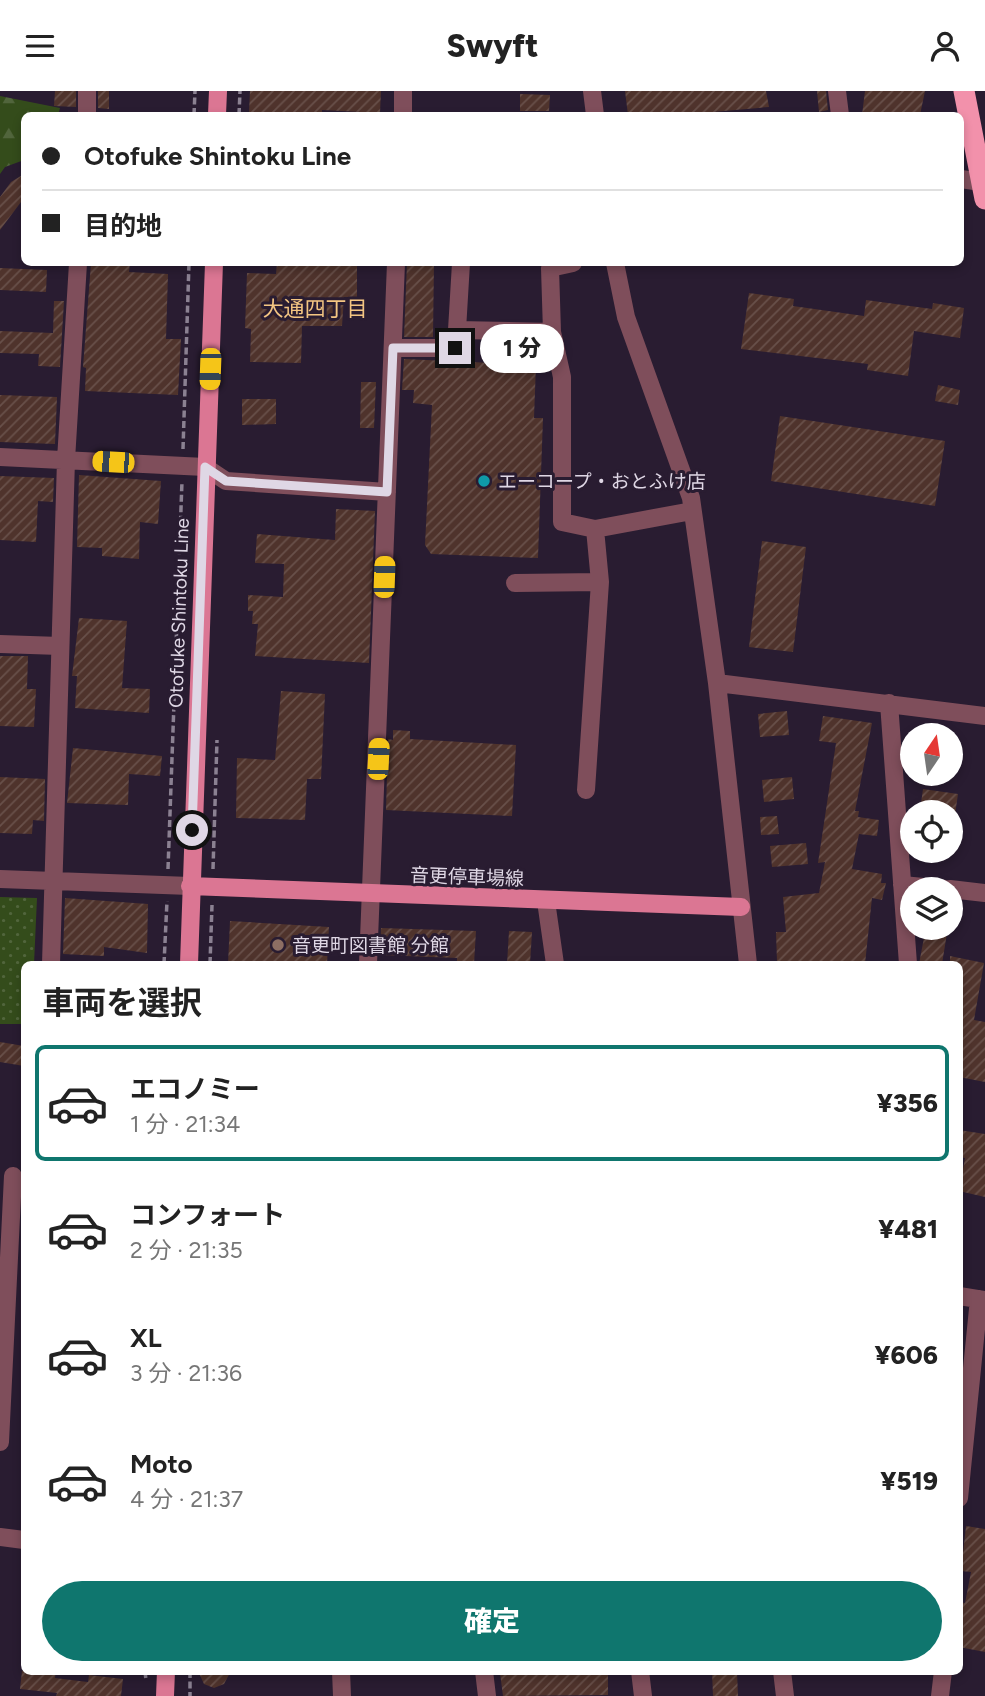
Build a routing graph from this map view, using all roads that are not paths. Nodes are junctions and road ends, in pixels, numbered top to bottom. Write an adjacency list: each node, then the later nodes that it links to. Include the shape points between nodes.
1 (87, 91): 7 (street)
2 (218, 91): 8 (main road)
3 (404, 91): 9 (street)
4 (592, 91): 10 (street)
5 (836, 91): 11 (street)
6 (964, 91): 12 (highway)
7 (87, 112)
8 (217, 112)
9 (403, 112)
10 (595, 112)
11 (840, 112)
12 (976, 187)
13 (78, 266): 23 (street)
14 (214, 266): 24 (main road, Otofuke Shintoku Line)
15 (396, 266): 21 (street)
16 (461, 266): 19 (street)
17 (547, 266): 20 (street)
18 (616, 266): 26 (street, via 626,317)
19 (457, 330): 20 (street); 21 (street, via 455,348)
20 (552, 332): 27 (street, via 562,377 562,522)
21 (393, 348): 25 (street)
22 (0, 457): 23 (street)
23 (66, 460): 24 (street); 31 (street)
24 (205, 467): 25 (street, via 226,481); 39 (main road, Otofuke Shintoku Line)
25 (387, 492): 42 (street)
26 (692, 511): 27 (street); 32 (street)
27 (595, 529): 28 (street)
28 (600, 582): 29 (street); 35 (street)
29 (515, 583)
30 (0, 644): 31 (street)
31 (60, 646): 38 (street)
32 (717, 683): 33 (street); 44 (street)
33 (889, 703): 34 (street); 36 (street)
34 (985, 716)
35 (586, 790)
36 (901, 877)
37 (0, 879): 38 (street)
38 (52, 881): 39 (street); 46 (street)
39 (190, 886): 42 (main road, 音更停車場線); 47 (main road, Otofuke Shintoku Line)
40 (963, 891): 41 (street)
41 (985, 893)
42 (371, 894): 43 (main road, 音更停車場線); 48 (street)
43 (546, 901): 44 (main road, 音更停車場線); 49 (street)
44 (741, 907): 50 (street)
45 (906, 940): 51 (street)
46 (51, 961)
47 (189, 961)
48 (368, 961)
49 (555, 961)
50 (748, 961)
51 (908, 961)
52 (13, 1175): 55 (street)
53 (963, 1297): 54 (street)
54 (982, 1299): 56 (street)
55 (0, 1442)
56 (963, 1463)
57 (0, 1537): 58 (street)
58 (21, 1540)
59 (166, 1675): 65 (main road)
60 (341, 1675): 66 (street)
61 (484, 1675): 67 (street)
62 (640, 1675): 68 (street)
63 (782, 1675): 69 (street)
64 (943, 1675): 70 (street)
65 (165, 1696)
66 (342, 1696)
67 (487, 1696)
68 (643, 1696)
69 (785, 1696)
70 (940, 1696)

